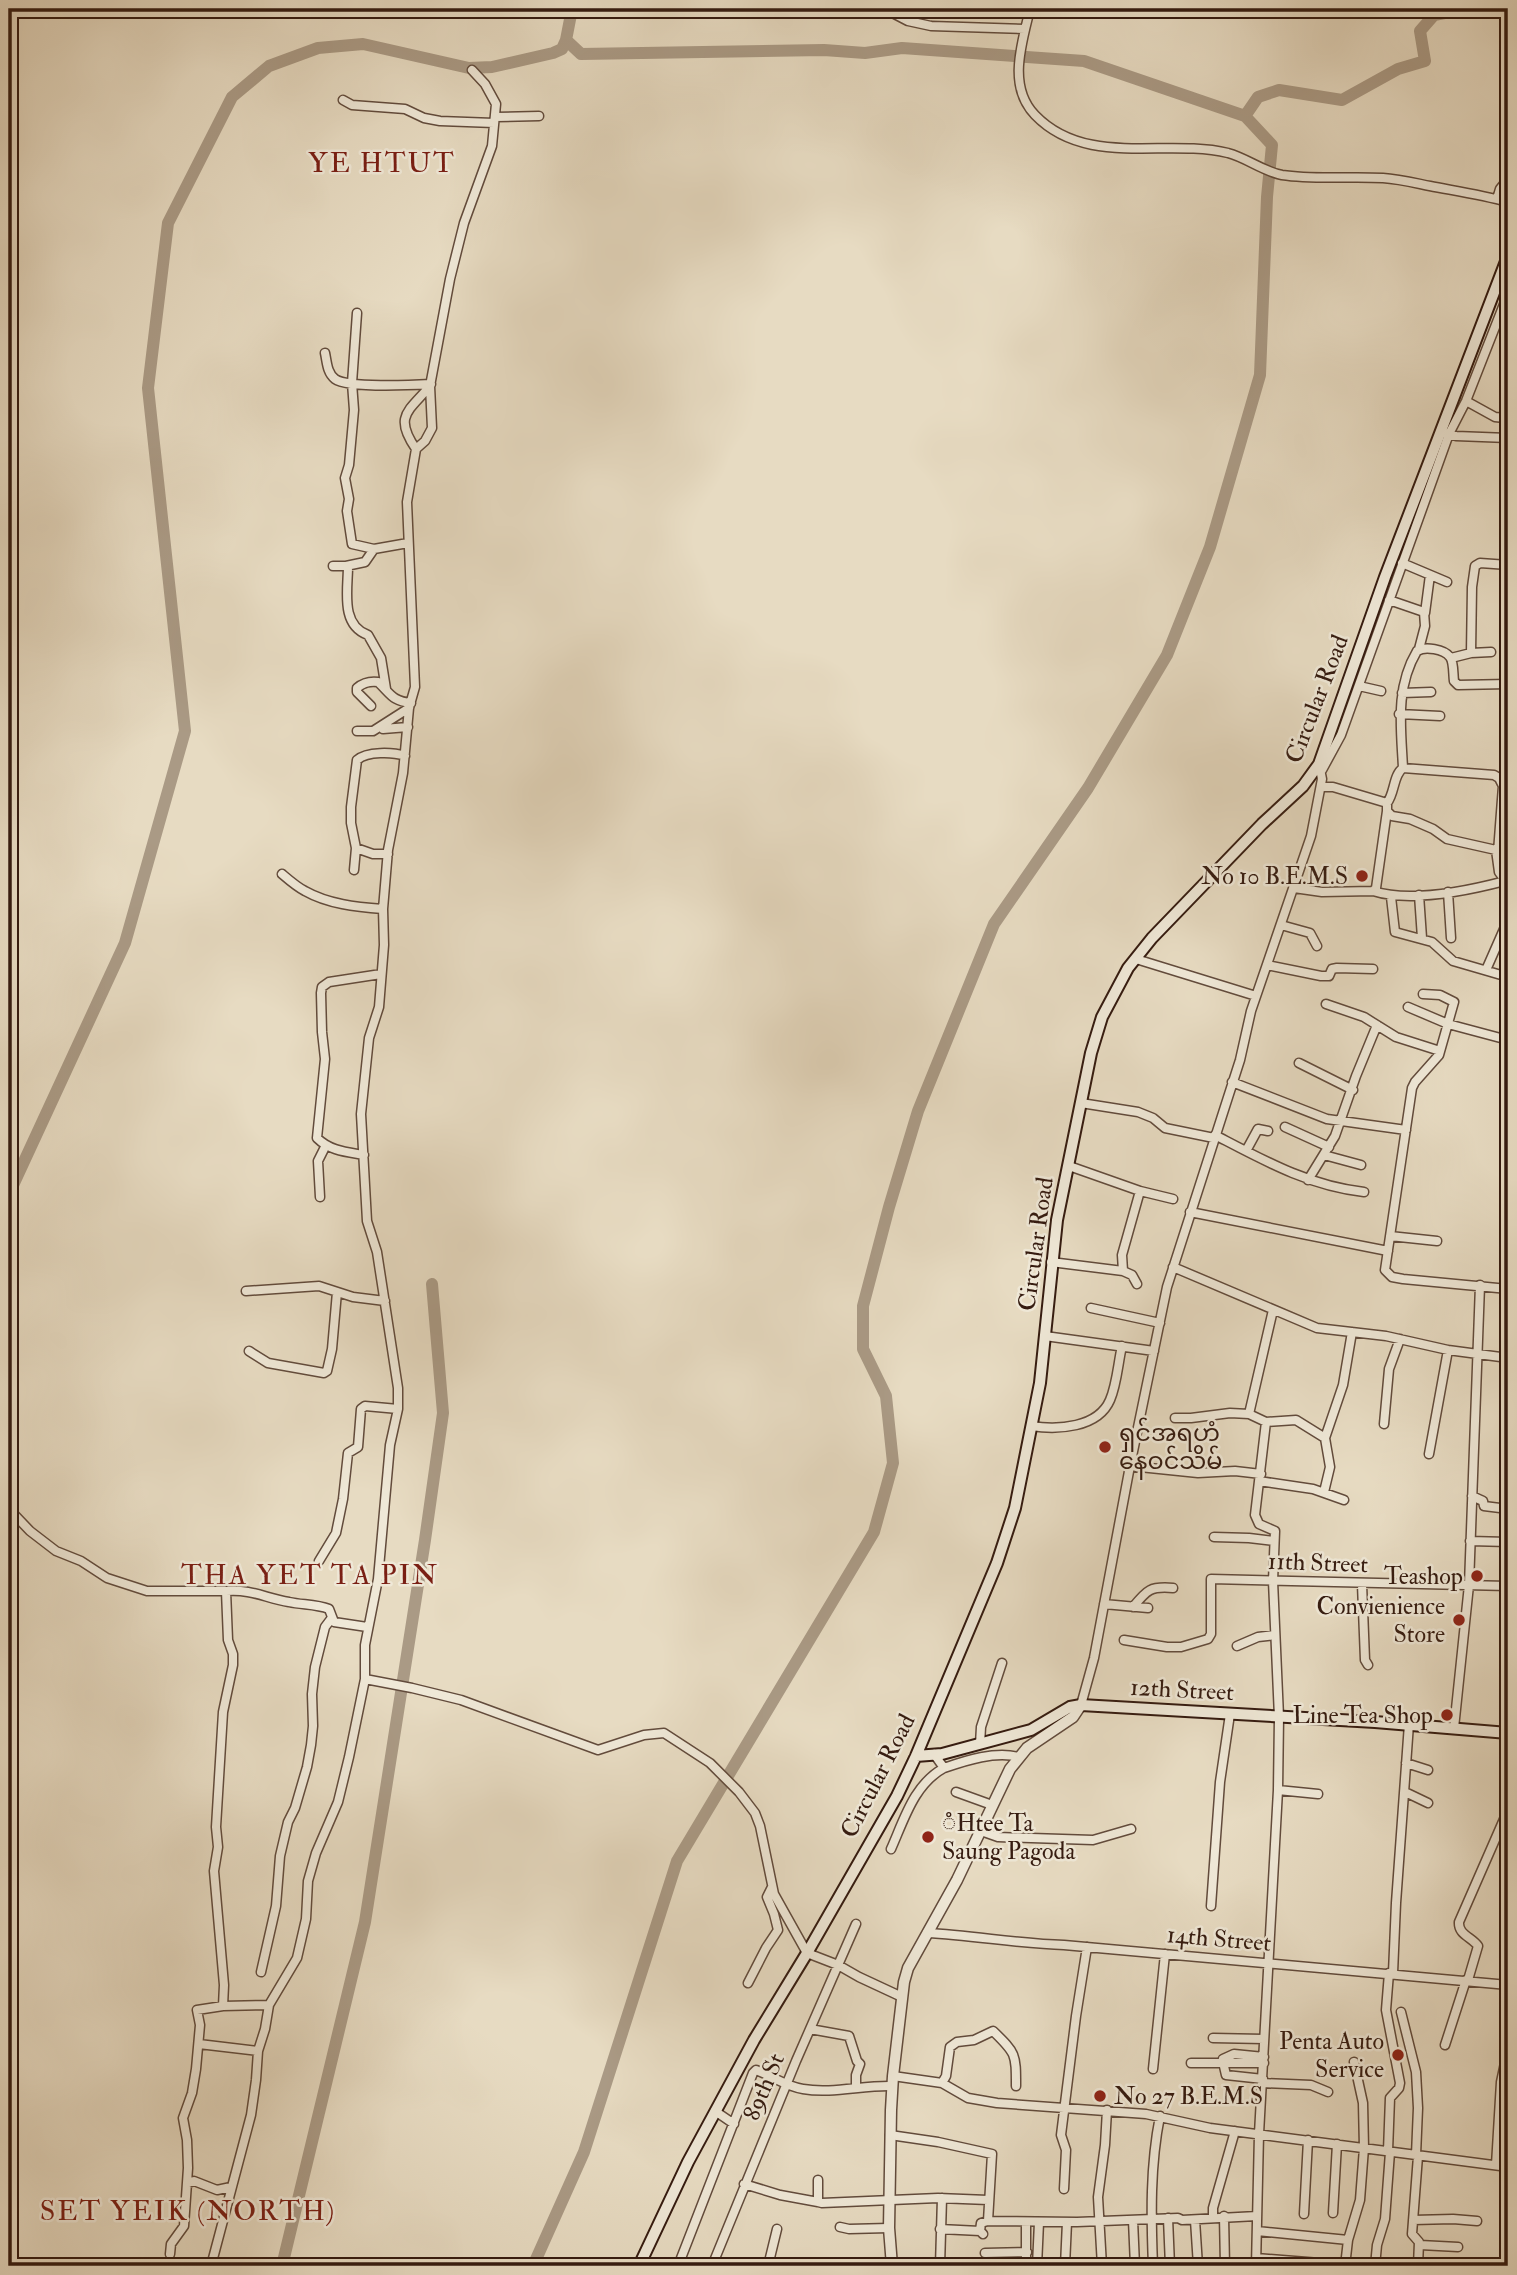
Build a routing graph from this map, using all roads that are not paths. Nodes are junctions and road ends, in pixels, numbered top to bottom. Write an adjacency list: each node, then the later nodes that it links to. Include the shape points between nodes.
1 (885, 9): 4 (street)
2 (914, 9): 4 (street)
3 (1030, 9): 5 (street)
4 (913, 22): 5 (street)
5 (1025, 29): 11 (street, via 1018,71 1027,104 1043,123 1066,137 1106,147 1229,153 1282,175 1384,178)
6 (472, 70): 9 (street, via 495,100)
7 (343, 100): 9 (street, via 352,105 405,109 440,121)
8 (539, 116): 9 (street)
9 (495, 120): 18 (street, via 490,153 461,234)
10 (1508, 179): 11 (street)
11 (1497, 199): 12 (street)
12 (1508, 202)
13 (1508, 256): 21 (main road, Circular Road)
14 (1508, 294): 19 (street)
15 (357, 313): 17 (street)
16 (325, 353): 17 (street, via 332,376)
17 (352, 383): 18 (street); 25 (street, via 354,410 345,478 349,531 352,544)
18 (430, 385): 23 (street, via 432,428); 23 (street, via 405,413 408,438)
19 (1466, 401): 20 (street, via 1495,417 1505,418); 21 (street)
20 (1508, 411)
21 (1445, 433): 22 (street); 26 (street); 52 (main road, Circular Road, via 1385,577)
22 (1508, 438)
23 (416, 449): 24 (street, via 407,502)
24 (408, 543): 25 (street); 45 (street, via 415,683)
25 (374, 549): 29 (street, via 365,562)
26 (1402, 563): 30 (street); 32 (street)
27 (1508, 565): 36 (street, via 1475,566)
28 (333, 566): 29 (street)
29 (348, 566): 40 (street, via 347,615 368,635 381,658)
30 (1430, 575): 31 (street); 33 (street)
31 (1447, 582)
32 (1389, 600): 33 (street); 39 (street)
33 (1425, 613): 34 (street)
34 (1419, 649): 37 (street); 43 (street)
35 (1491, 652): 36 (street)
36 (1471, 653): 37 (street)
37 (1451, 658): 38 (street, via 1458,685)
38 (1508, 684)
39 (1359, 685): 41 (street); 52 (street, via 1341,735)
40 (386, 689): 44 (street, via 378,682 357,688); 45 (street, via 398,702)
41 (1381, 691)
42 (1431, 692): 43 (street)
43 (1402, 693): 46 (street)
44 (371, 706)
45 (410, 706): 48 (street); 50 (street)
46 (1399, 714): 47 (street); 53 (street)
47 (1440, 716)
48 (408, 727): 50 (street); 51 (street)
49 (357, 731): 50 (street)
50 (373, 731)
51 (405, 756): 57 (street, via 362,755 357,760 351,807); 59 (street)
52 (1321, 767): 55 (street); 74 (main road, Circular Road)
53 (1403, 768): 54 (street, via 1494,775); 56 (street)
54 (1506, 787): 58 (street)
55 (1321, 788): 56 (street, via 1333,787); 63 (street)
56 (1387, 807): 58 (street, via 1392,816 1410,819 1447,839); 64 (street)
57 (356, 849): 59 (street); 60 (street)
58 (1498, 852): 62 (street, via 1499,872)
59 (388, 855): 68 (street)
60 (354, 870)
61 (282, 874): 68 (street, via 326,900)
62 (1507, 883): 65 (street)
63 (1294, 888): 64 (street); 70 (street)
64 (1373, 891): 67 (street)
65 (1448, 892): 66 (street); 72 (street)
66 (1419, 895): 67 (street); 71 (street)
67 (1391, 897): 71 (street, via 1395,932)
68 (383, 909): 78 (street)
69 (1508, 920): 77 (street)
70 (1281, 925): 73 (street, via 1310,933); 75 (street)
71 (1422, 938): 77 (street, via 1453,961)
72 (1451, 938)
73 (1317, 946)
74 (1136, 959): 81 (street); 91 (main road, Circular Road, via 1102,1017)
75 (1267, 965): 76 (street, via 1321,976 1332,969); 81 (street)
76 (1373, 969)
77 (1486, 970): 79 (street)
78 (381, 974): 97 (street, via 322,987 325,1059 317,1138); 100 (street, via 362,1108)
79 (1508, 976)
80 (1423, 994): 84 (street, via 1453,1001)
81 (1256, 996): 89 (street)
82 (1326, 1003): 85 (street)
83 (1408, 1007): 84 (street)
84 (1448, 1024): 86 (street); 87 (street)
85 (1377, 1025): 87 (street, via 1396,1037); 90 (street)
86 (1508, 1040)
87 (1440, 1051): 94 (street, via 1415,1082)
88 (1299, 1063): 90 (street)
89 (1232, 1083): 92 (street); 96 (street)
90 (1353, 1090): 92 (street)
91 (1081, 1103): 96 (street, via 1138,1112 1165,1128); 102 (main road, Circular Road)
92 (1342, 1121): 94 (street); 99 (street)
93 (1286, 1127): 99 (street)
94 (1406, 1130): 109 (street)
95 (1268, 1131): 98 (street, via 1258,1129)
96 (1214, 1136): 98 (street); 108 (street)
97 (326, 1145): 100 (street); 106 (street, via 318,1161)
98 (1246, 1151): 103 (street)
99 (1326, 1151): 101 (street); 103 (street)
100 (364, 1155): 120 (street, via 367,1221)
101 (1361, 1165)
102 (1069, 1167): 104 (street); 112 (main road, Circular Road)
103 (1308, 1180): 105 (street)
104 (1140, 1191): 107 (street); 114 (street, via 1122,1255)
105 (1364, 1192)
106 (320, 1197)
107 (1173, 1199)
108 (1190, 1212): 111 (street); 113 (street)
109 (1390, 1236): 110 (street); 111 (street)
110 (1437, 1241)
111 (1388, 1251): 116 (street, via 1385,1268 1392,1277)
112 (1051, 1262): 114 (street); 125 (main road, Circular Road)
113 (1173, 1267): 122 (street); 123 (street)
114 (1123, 1271): 115 (street)
115 (1137, 1284)
116 (1480, 1285): 117 (street); 131 (street)
117 (1508, 1289)
118 (246, 1291): 119 (street, via 319,1286)
119 (337, 1292): 120 (street); 129 (street, via 327,1371 268,1363)
120 (385, 1301): 133 (street)
121 (1091, 1308): 123 (street)
122 (1273, 1310): 124 (street, via 1317,1328); 134 (street)
123 (1160, 1323): 130 (street)
124 (1352, 1332): 126 (street); 139 (street, via 1343,1385)
125 (1045, 1336): 127 (street); 138 (main road, Circular Road)
126 (1399, 1339): 128 (street); 137 (street, via 1390,1367)
127 (1122, 1346): 130 (street); 138 (street, via 1111,1396 1102,1413 1084,1424)
128 (1448, 1350): 131 (street); 140 (street)
129 (249, 1351)
130 (1154, 1351): 141 (street)
131 (1477, 1353): 132 (street); 144 (street)
132 (1508, 1358)
133 (398, 1409): 152 (street, via 361,1409 358,1447 348,1453 336,1533); 163 (street)
134 (1249, 1414): 135 (street); 136 (street)
135 (1175, 1418)
136 (1266, 1422): 139 (street, via 1296,1420); 142 (street)
137 (1384, 1424)
138 (1031, 1426): 178 (main road, Circular Road, via 997,1563)
139 (1325, 1438): 143 (street, via 1330,1467)
140 (1429, 1454)
141 (1130, 1466): 142 (street, via 1198,1474 1235,1471); 159 (street)
142 (1260, 1478): 143 (street); 149 (street, via 1256,1520 1275,1531)
143 (1324, 1492): 145 (street)
144 (1472, 1496): 147 (street, via 1485,1506); 150 (street)
145 (1344, 1500)
146 (9, 1509): 158 (street, via 56,1551 107,1578 147,1591)
147 (1508, 1509)
148 (1214, 1537): 149 (street)
149 (1274, 1541): 153 (street)
150 (1470, 1541): 151 (street); 155 (street)
151 (1508, 1542)
152 (318, 1561)
153 (1273, 1581): 154 (street, 11th Street); 164 (street); 165 (street, 11th Street, via 1210,1579 1208,1639 1181,1647)
154 (1362, 1584): 155 (street, 11th Street); 168 (street)
155 (1469, 1585): 156 (street, 11th Street); 174 (street)
156 (1508, 1586)
157 (1173, 1588): 160 (street, via 1155,1587)
158 (226, 1591): 162 (street, via 322,1607 329,1609); 211 (street, via 233,1665 223,1713 214,1871)
159 (1104, 1604): 160 (street); 170 (street)
160 (1133, 1607): 161 (street)
161 (1148, 1608)
162 (331, 1619): 163 (street); 205 (street, via 315,1667 311,1745 280,1856 276,1906)
163 (368, 1627): 169 (street)
164 (1275, 1635): 166 (street); 172 (street)
165 (1124, 1640)
166 (1237, 1646)
167 (1002, 1663): 176 (street)
168 (1368, 1665)
169 (365, 1679): 183 (street, via 461,1700 588,1745 606,1745 662,1728); 212 (street, via 338,1802 309,1881 297,1958)
170 (1081, 1705): 171 (main road, 12th Street); 176 (main road, 12th Street, via 1031,1730); 179 (street, via 1073,1717)
171 (1230, 1714): 172 (main road, 12th Street); 197 (street, via 1220,1782)
172 (1279, 1717): 173 (main road, 12th Street); 184 (street)
173 (1409, 1724): 174 (main road, 12th Street); 180 (street)
174 (1454, 1728): 175 (main road, 12th Street)
175 (1508, 1732)
176 (980, 1744): 177 (main road, 12th Street)
177 (934, 1754): 178 (main road, 12th Street); 181 (street)
178 (916, 1756): 201 (main road, Circular Road)
179 (1019, 1757): 181 (street, via 996,1756); 189 (street)
180 (1406, 1763): 182 (street); 186 (street)
181 (944, 1768): 194 (street, via 920,1789)
182 (1428, 1770)
183 (732, 1781): 195 (street, via 760,1826); 196 (street, via 762,1817)
184 (1278, 1790): 187 (street); 203 (street)
185 (956, 1792): 189 (street)
186 (1405, 1792): 188 (street); 206 (street)
187 (1318, 1794)
188 (1428, 1803)
189 (992, 1805): 193 (street)
190 (1508, 1810): 191 (street)
191 (1506, 1822): 207 (street, via 1459,1922 1462,1933 1478,1946)
192 (1131, 1829): 193 (street, via 1093,1840 998,1837)
193 (981, 1831): 199 (street)
194 (891, 1849)
195 (772, 1887): 196 (street); 208 (street, via 767,1897 778,1930)
196 (779, 1901): 201 (street)
197 (1212, 1906)
198 (856, 1924): 204 (street, 89th St)
199 (927, 1933): 200 (street, 14th Street); 210 (street, via 908,1968)
200 (1087, 1947): 202 (street, 14th Street); 235 (street)
201 (807, 1953): 204 (street); 237 (main road, Circular Road)
202 (1165, 1954): 203 (street, 14th Street); 227 (street)
203 (1268, 1963): 206 (street, 14th Street); 217 (street)
204 (838, 1965): 210 (street); 214 (street, 89th St)
205 (261, 1972)
206 (1391, 1973): 207 (street, 14th Street); 246 (street, via 1386,2010 1400,2083 1390,2098)
207 (1467, 1980): 209 (street, 14th Street); 219 (street)
208 (748, 1983)
209 (1508, 1985)
210 (902, 1997): 228 (street)
211 (223, 2006): 212 (street); 218 (street, via 197,2010)
212 (268, 2006): 221 (street)
213 (1401, 2012): 247 (street, via 1416,2072)
214 (810, 2029): 231 (street, 89th St); 233 (street, via 849,2036 860,2064)
215 (1235, 2037): 216 (street); 217 (street); 222 (street)
216 (1213, 2038)
217 (1264, 2039): 223 (street)
218 (199, 2044): 221 (street); 251 (street, via 183,2118)
219 (1445, 2045)
220 (1508, 2049): 248 (street, via 1501,2082)
221 (258, 2050): 253 (street, via 251,2115)
222 (1234, 2054): 223 (street); 224 (street)
223 (1264, 2060): 224 (street); 229 (street)
224 (1223, 2062): 226 (street); 229 (street, via 1226,2076)
225 (1354, 2062): 245 (street, via 1363,2104)
226 (1191, 2063)
227 (1153, 2069)
228 (892, 2081): 230 (street); 233 (street); 241 (street)
229 (1263, 2081): 234 (street); 242 (street)
230 (942, 2083): 232 (street, via 950,2047 993,2031 1017,2061); 235 (street, via 968,2098)
231 (786, 2084): 233 (street, via 816,2091); 239 (street, via 757,2070 753,2073); 252 (street, 89th St)
232 (1016, 2086)
233 (856, 2087)
234 (1328, 2091)
235 (1065, 2107): 236 (street); 254 (street, via 1061,2134 1066,2150)
236 (1107, 2110): 238 (street); 270 (street, via 1098,2197)
237 (715, 2111): 239 (street); 288 (main road, Circular Road)
238 (1160, 2116): 240 (street); 265 (street, via 1153,2155)
239 (734, 2124): 289 (street)
240 (1235, 2131): 242 (street); 264 (street)
241 (890, 2134): 256 (street); 257 (street, via 992,2154)
242 (1259, 2134): 243 (street); 262 (street)
243 (1308, 2140): 244 (street); 260 (street)
244 (1337, 2144): 245 (street); 259 (street)
245 (1364, 2148): 246 (street); 280 (street, via 1360,2200)
246 (1389, 2152): 247 (street); 304 (street, via 1385,2219)
247 (1417, 2156): 248 (street); 268 (street)
248 (1496, 2165): 249 (street)
249 (1508, 2167)
250 (818, 2180): 258 (street)
251 (188, 2183): 253 (street, via 217,2190); 285 (street, via 184,2227)
252 (744, 2184): 258 (street); 290 (street, 89th St)
253 (231, 2187): 287 (street)
254 (1064, 2189)
255 (942, 2198): 256 (street); 257 (street); 278 (street)
256 (889, 2200): 258 (street); 276 (street)
257 (988, 2200): 269 (street)
258 (818, 2202)
259 (1333, 2213)
260 (1304, 2214)
261 (1224, 2216): 262 (street); 264 (street); 302 (street)
262 (1257, 2216): 279 (street)
263 (1168, 2218): 265 (street); 267 (street); 300 (street)
264 (1213, 2218): 267 (street)
265 (1151, 2219): 266 (street); 299 (street)
266 (1133, 2220): 270 (street); 298 (street)
267 (1195, 2220): 301 (street)
268 (1413, 2220): 271 (street); 281 (street, via 1412,2234)
269 (988, 2221): 272 (street); 278 (street, via 981,2223 982,2233)
270 (1101, 2221): 274 (street); 297 (street)
271 (1477, 2221)
272 (1026, 2222): 273 (street); 283 (street)
273 (1039, 2222): 274 (street); 295 (street)
274 (1067, 2222): 296 (street)
275 (840, 2227): 276 (street)
276 (889, 2228): 292 (street)
277 (777, 2229): 291 (street)
278 (940, 2229): 293 (street)
279 (1257, 2231): 280 (street); 286 (street)
280 (1348, 2240): 303 (street)
281 (1420, 2245): 282 (street); 305 (street)
282 (1458, 2247)
283 (1027, 2252): 284 (street); 294 (street)
284 (985, 2253)
285 (170, 2254)
286 (1256, 2262): 303 (street)
287 (211, 2266)
288 (639, 2266)
289 (678, 2266)
290 (712, 2266)
291 (768, 2266)
292 (892, 2266)
293 (942, 2266)
294 (1026, 2266)
295 (1037, 2266)
296 (1065, 2266)
297 (1102, 2266)
298 (1135, 2266)
299 (1153, 2266)
300 (1170, 2266)
301 (1198, 2266)
302 (1225, 2266)
303 (1345, 2266)
304 (1374, 2266)
305 (1418, 2266)

